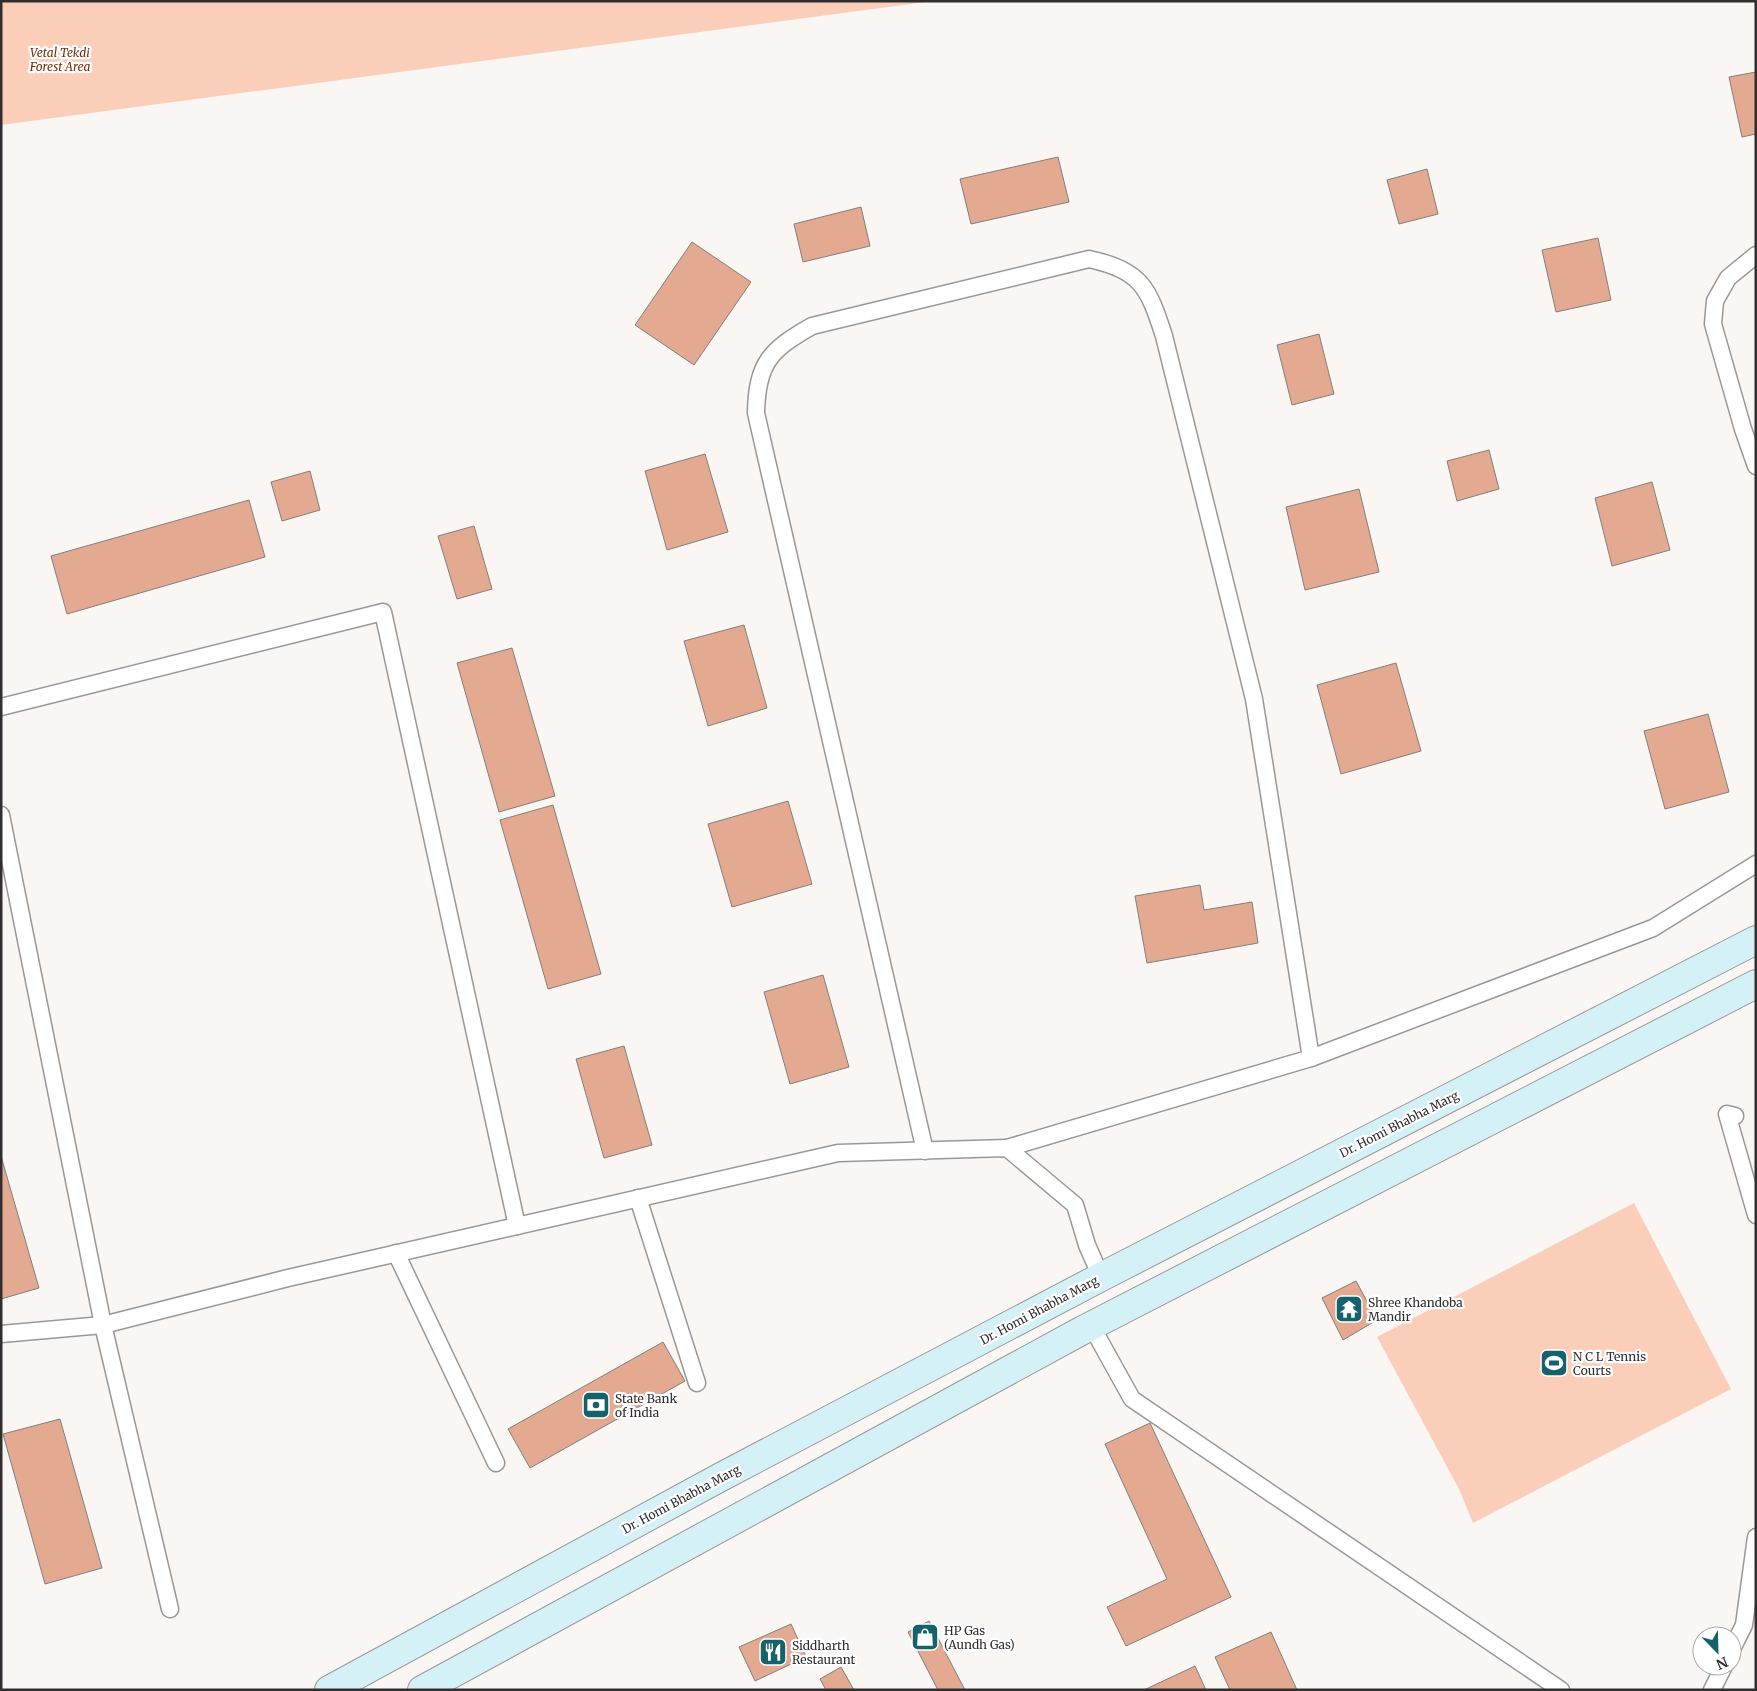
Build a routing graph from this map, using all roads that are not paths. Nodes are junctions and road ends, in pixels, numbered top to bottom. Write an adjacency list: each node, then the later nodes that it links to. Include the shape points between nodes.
1 (1756, 254): 2 (lane, via 1728,278 1715,301 1713,324)
2 (1756, 466)
3 (1, 707): 14 (lane, via 383,612)
4 (1, 815): 17 (lane)
5 (1756, 864): 8 (lane, via 1653,928)
6 (1756, 940): 16 (main road, Dr. Homi Bhabha Marg)
7 (1756, 984): 18 (main road, via 1344,1194)
8 (1311, 1058): 10 (lane); 11 (lane, via 1254,700 1164,336 1152,300 1132,274 1112,264 1090,259 1080,261 812,326 784,342 766,361 756,387 756,413)
9 (1735, 1116): 13 (lane, via 1727,1114)
10 (1008, 1148): 11 (lane); 16 (lane, via 1074,1205)
11 (925, 1151): 12 (lane, via 838,1153)
12 (638, 1198): 14 (lane); 20 (lane)
13 (1756, 1215)
14 (517, 1226): 15 (lane)
15 (396, 1253): 17 (lane); 21 (lane)
16 (1101, 1277): 26 (main road, Dr. Homi Bhabha Marg, via 719,1478)
17 (103, 1326): 19 (lane); 23 (lane)
18 (1092, 1327): 27 (main road); 28 (lane, via 1132,1399)
19 (1, 1334)
20 (697, 1383)
21 (496, 1463)
22 (1756, 1537): 24 (lane)
23 (170, 1609)
24 (1742, 1629)
25 (1719, 1676): 29 (lane)
26 (329, 1690)
27 (422, 1690)
28 (1561, 1690)
29 (1712, 1690)

